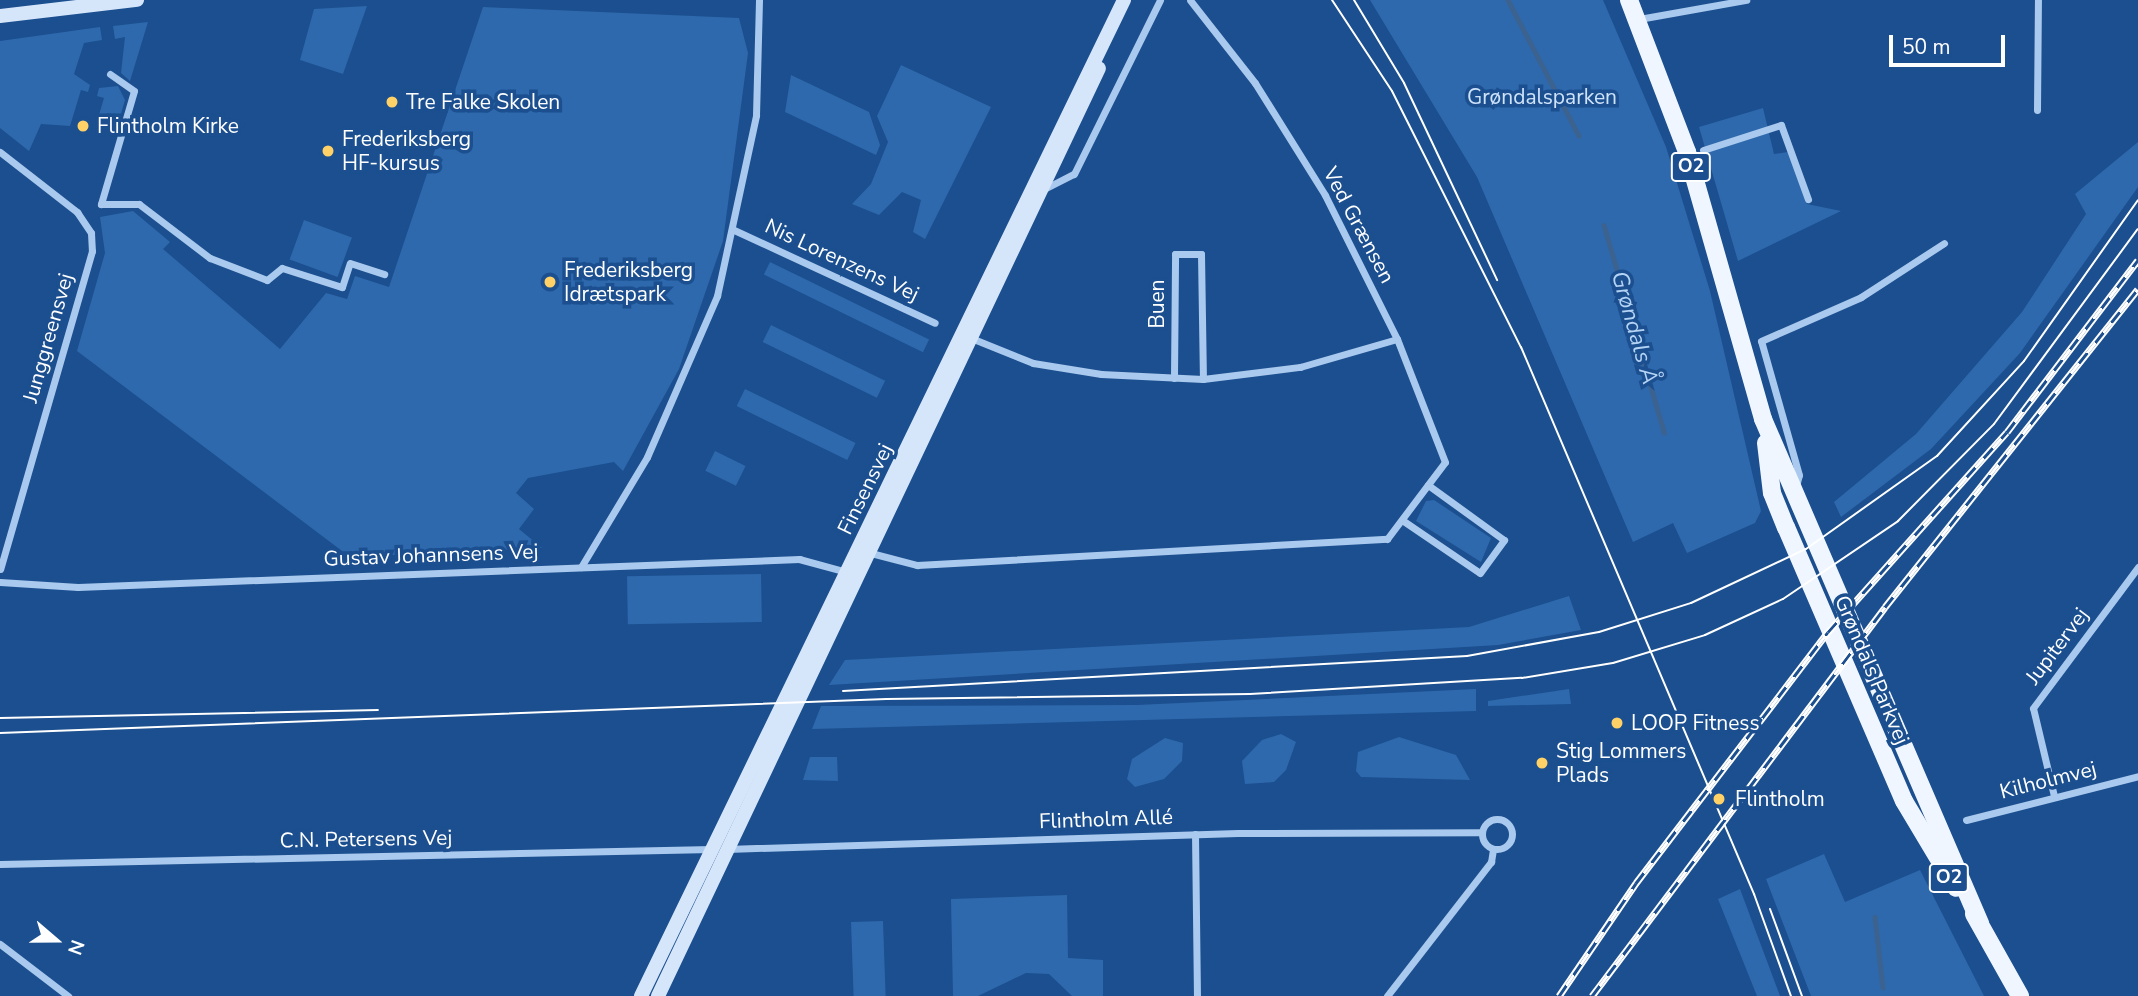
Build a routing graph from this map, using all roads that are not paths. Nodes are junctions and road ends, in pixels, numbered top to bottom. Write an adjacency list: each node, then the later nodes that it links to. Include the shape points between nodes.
1 (137, 0): 9 (street)
2 (759, 0): 17 (street, via 756,115)
3 (1127, 0): 15 (street, Finsensvej)
4 (1160, 0): 15 (street, via 1074,174)
5 (1190, 0): 22 (street, Ved Grænsen, via 1279,119 1359,256)
6 (1629, 0): 10 (main road, Grøndals Parkvej / O2)
7 (1746, 0): 10 (street)
8 (2038, 0): 12 (street)
9 (0, 16)
10 (1638, 19): 25 (main road, Grøndals Parkvej / O2, via 1687,152)
11 (110, 74): 19 (street, via 134,91 101,204 139,204 210,258 267,280 282,268 342,287 350,263)
12 (2036, 110)
13 (1703, 150): 16 (street, via 1781,125)
14 (0, 152): 32 (street, Junggreensvej, via 77,212 91,233 92,251)
15 (1040, 185): 21 (street, Finsensvej)
16 (1808, 200)
17 (734, 230): 20 (street, Nis Lorenzens Vej); 30 (street, via 693,360 647,457)
18 (1944, 243): 27 (street, Grøndals Parkvej, via 1861,297 1761,341 1799,475)
19 (384, 274)
20 (935, 323)
21 (968, 337): 23 (street, via 1033,363); 29 (street, Finsensvej)
22 (1397, 339): 24 (street, via 1300,367); 26 (street, Ved Grænsen, via 1445,462)
23 (1174, 379): 24 (street); 24 (street, Buen, via 1175,254 1201,254)
24 (1203, 379)
25 (1763, 419): 27 (main road, Grøndals Parkvej / O2); 36 (main road, Grøndals Parkvej / O2, via 1775,503)
26 (1428, 485): 28 (street, Ved Grænsen); 28 (street, via 1504,540 1480,573)
27 (1794, 497): 35 (main road, Grøndals Parkvej / O2)
28 (1402, 520): 29 (street, Ved Grænsen, via 1387,540 917,565)
29 (866, 552): 33 (street, Finsensvej)
30 (581, 566): 33 (street, Gustav Johannsens Vej, via 799,559); 34 (street, Gustav Johannsens Vej, via 78,587)
31 (2138, 566): 38 (street, Jupitervej, via 2033,708)
32 (0, 569)
33 (855, 575): 42 (street, Finsensvej); 43 (street, Finsensvej)
34 (0, 582)
35 (1903, 754): 36 (main road); 46 (main road, Grøndals Parkvej / O2)
36 (1886, 761): 46 (main road, Grøndals Parkvej / O2, via 1919,832)
37 (2138, 776): 38 (street, Kilholmvej)
38 (2054, 796): 39 (street, Kilholmvej)
39 (1966, 820)
40 (1482, 832): 41 (street, Flintholm Allé); 44 (street); 44 (street, via 1494,819 1509,825 1508,844)
41 (1195, 834): 43 (street, Flintholm Allé); 51 (street)
42 (714, 849): 43 (street, C.N. Petersens Vej); 45 (street, C.N. Petersens Vej); 49 (street, Finsensvej)
43 (732, 849): 50 (street, Finsensvej)
44 (1493, 849): 52 (street, via 1491,862)
45 (0, 864)
46 (1980, 923): 53 (main road, Grøndals Parkvej / O2)
47 (0, 944): 48 (street)
48 (68, 996)
49 (641, 996)
50 (658, 996)
51 (1197, 996)
52 (1387, 996)
53 (2020, 996)

